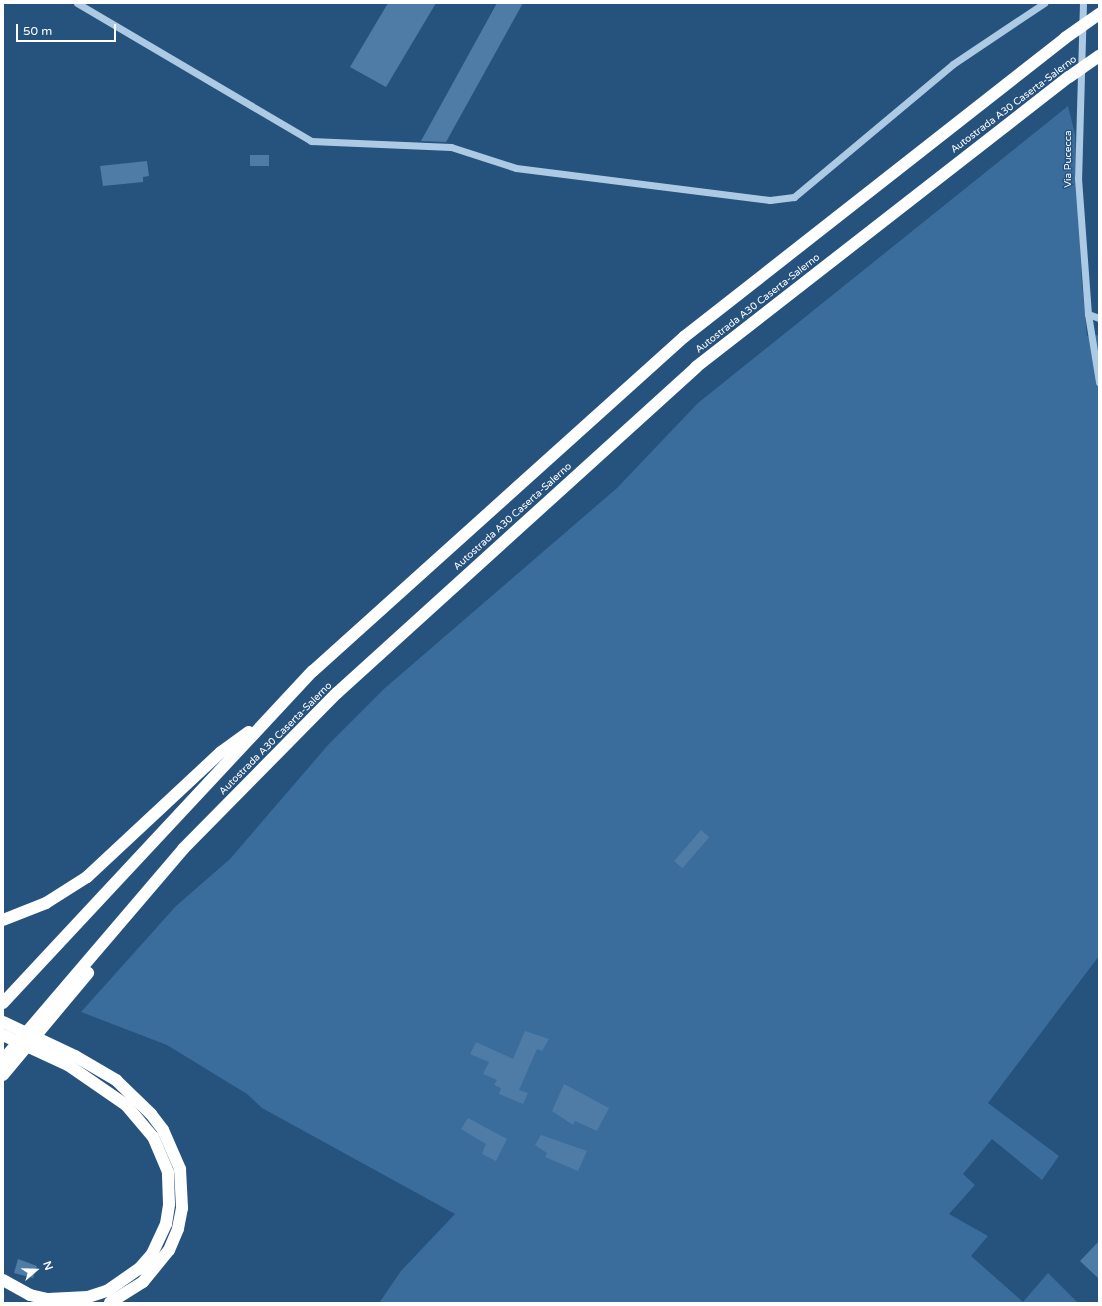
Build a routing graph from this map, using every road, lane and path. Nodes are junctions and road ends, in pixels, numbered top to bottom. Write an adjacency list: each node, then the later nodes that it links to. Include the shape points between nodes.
1 (77, 3): 2 (street, via 311,141 451,147 516,168 770,200 794,197 953,64)
2 (1044, 3)
3 (1083, 3): 6 (street, Via Pucecca, via 1078,178)
4 (1099, 14): 9 (highway, Autostrada A30 Caserta-Salerno, bridge, via 684,337 313,671)
5 (1099, 56): 10 (highway, Autostrada A30 Caserta-Salerno, bridge, via 696,367 337,693)
6 (1088, 314): 7 (street); 8 (street, Via Pucecca)
7 (1099, 318)
8 (1099, 382)
9 (270, 717): 11 (highway, via 221,752 87,877 46,903); 12 (highway, Autostrada A30 Caserta-Salerno)
10 (182, 849): 15 (highway, Autostrada A30 Caserta-Salerno); 16 (highway, via 138,914)
11 (3, 920)
12 (3, 1003)
13 (3, 1022): 18 (highway, bridge, via 75,1056 116,1080 151,1114 163,1130 180,1169 182,1208 178,1229 168,1250 143,1282)
14 (3, 1035): 17 (highway, bridge, via 68,1065 126,1105 153,1137 168,1172 169,1204 166,1224 152,1254 139,1269 107,1291 88,1297 48,1299 30,1294)
15 (3, 1060)
16 (3, 1075)
17 (3, 1280)
18 (110, 1303)

